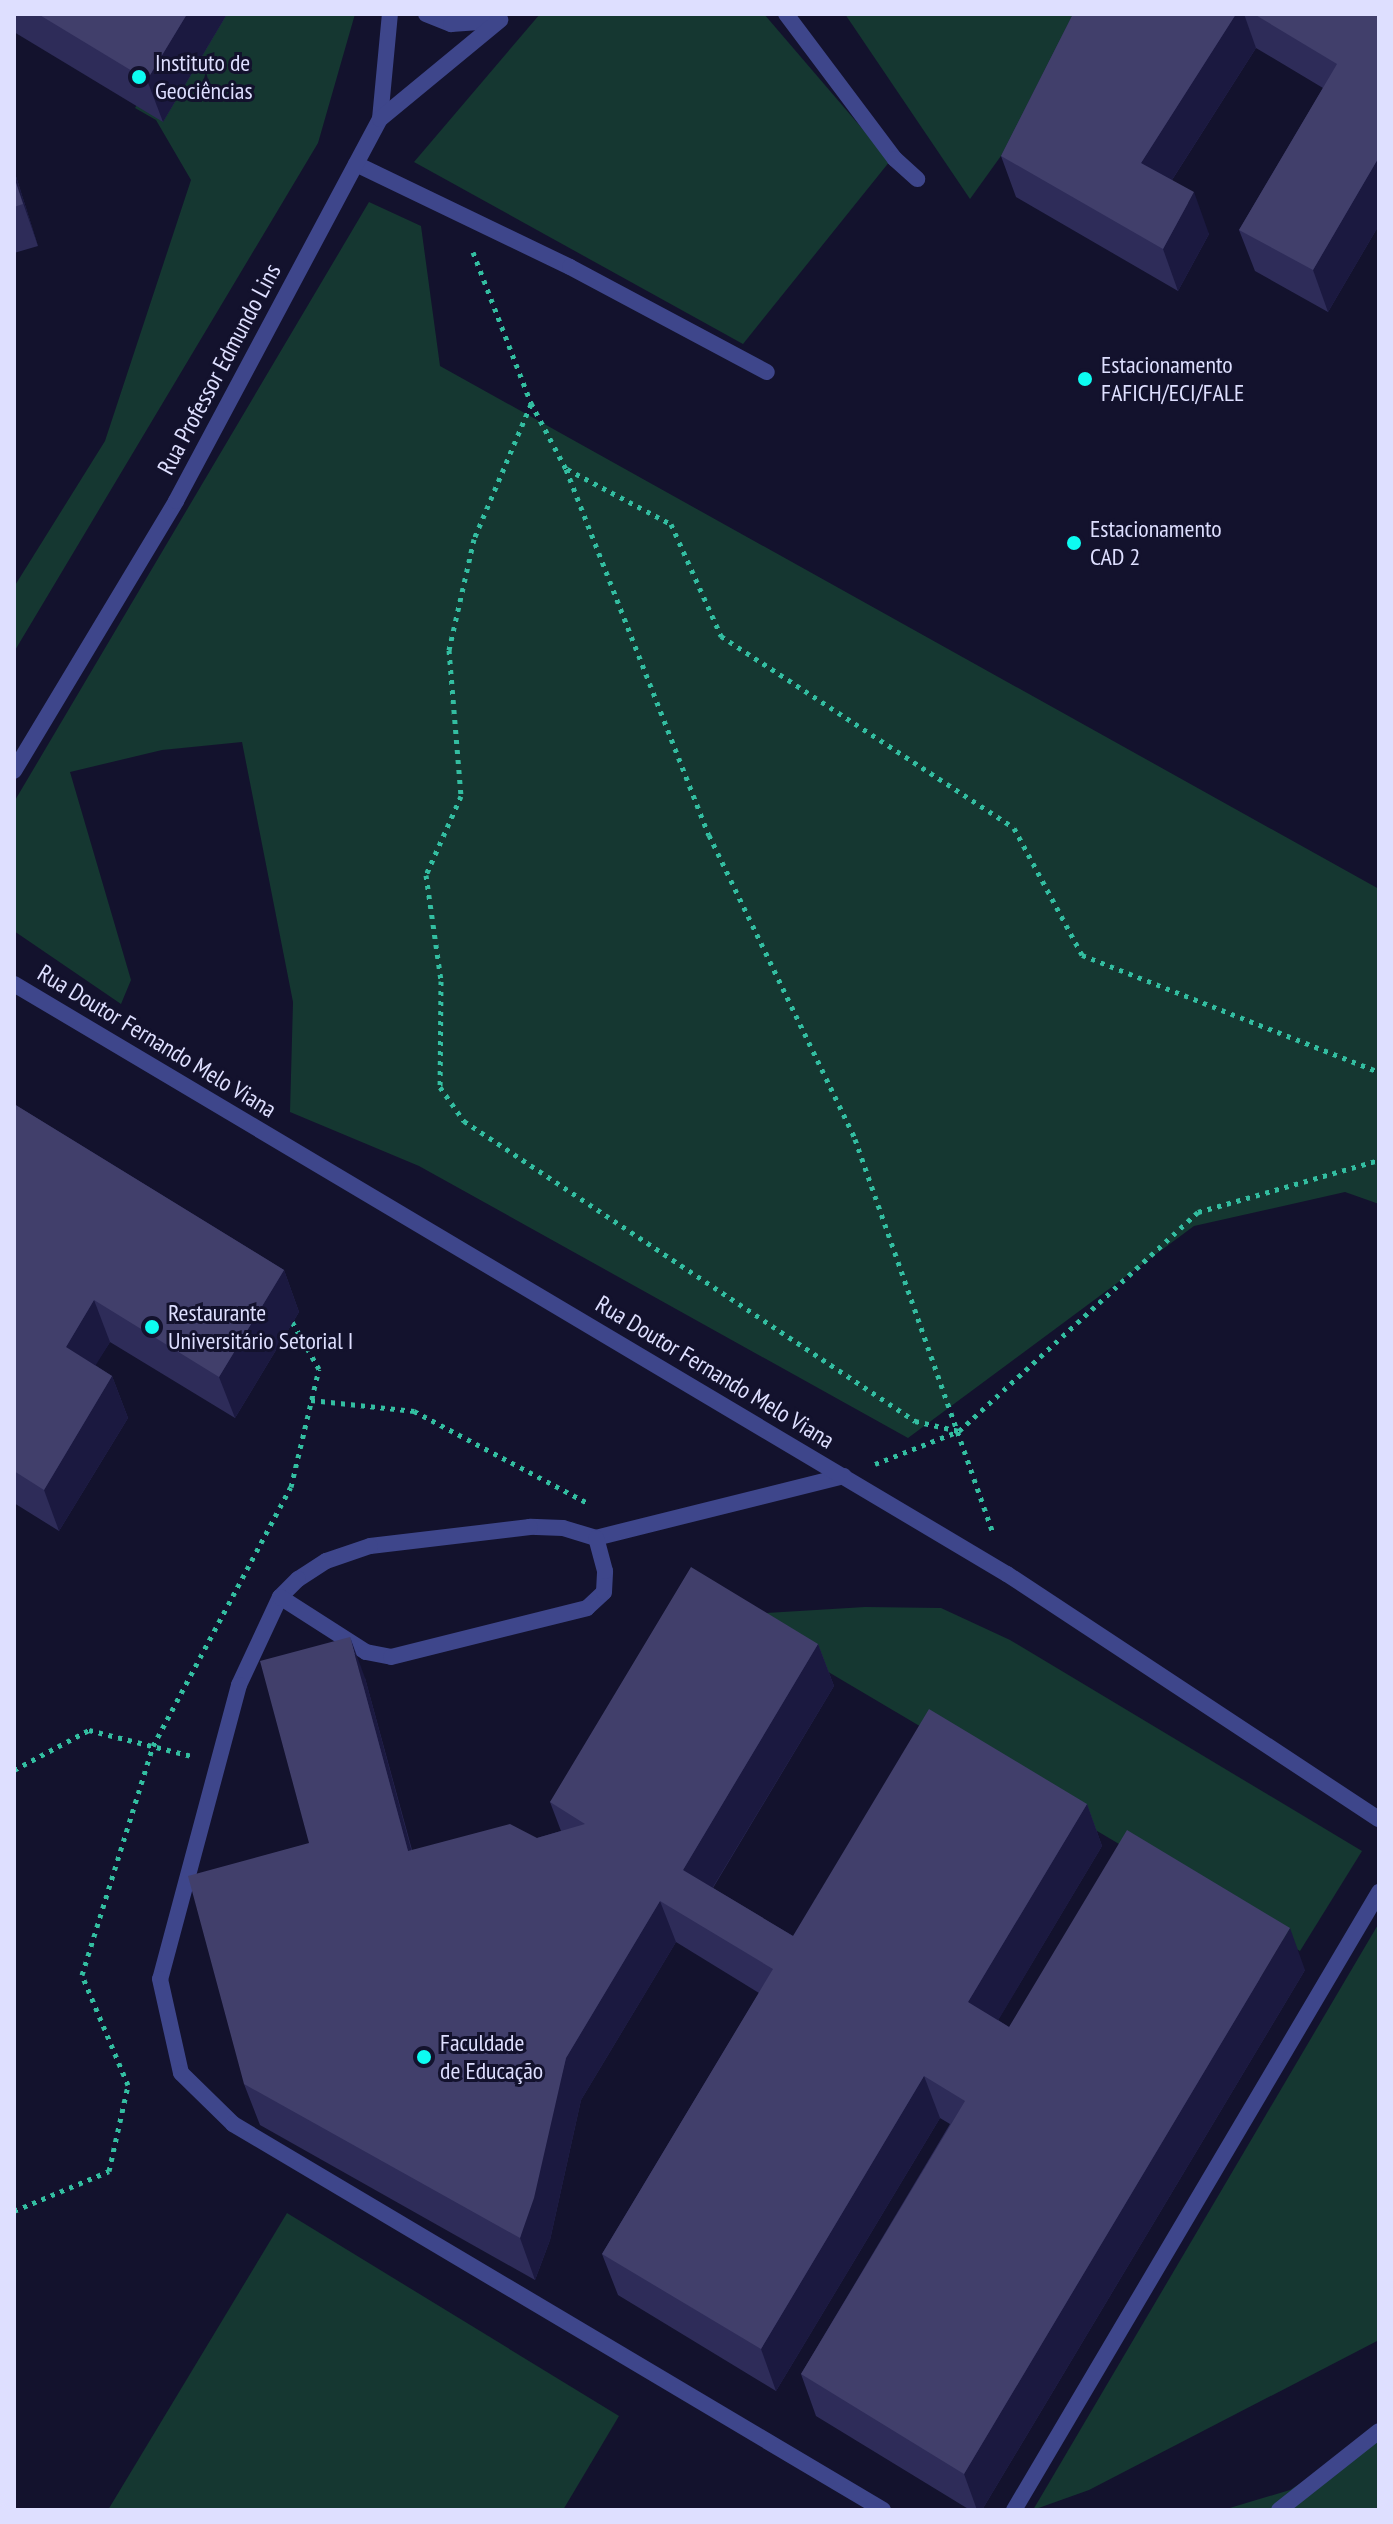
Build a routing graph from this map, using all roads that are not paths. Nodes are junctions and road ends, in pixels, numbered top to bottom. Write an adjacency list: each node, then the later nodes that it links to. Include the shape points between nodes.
1 (390, 14): 5 (street)
2 (426, 14): 4 (street, via 476,26)
3 (786, 14): 7 (street, via 895,159)
4 (504, 17): 5 (street, Rua Professor Edmundo Lins)
5 (380, 119): 6 (street, Rua Professor Edmundo Lins)
6 (356, 164): 8 (street, via 570,267); 9 (street, Rua Professor Edmundo Lins, via 176,501)
7 (917, 179)
8 (767, 372)
9 (14, 771)
10 (14, 984): 11 (street, Rua Doutor Fernando Melo Viana)
11 (844, 1476): 12 (street); 14 (street, Rua Doutor Fernando Melo Viana, via 1007,1574)
12 (596, 1538): 13 (street, via 563,1528 530,1527 370,1546 326,1561); 13 (street, via 605,1571 604,1592 587,1608 391,1657 366,1652)
13 (280, 1597): 17 (street, via 239,1685 160,1979 181,2073 233,2124)
14 (1379, 1819)
15 (1379, 1892): 18 (street)
16 (1379, 2431): 19 (street)
17 (883, 2510)
18 (1014, 2510)
19 (1279, 2510)

